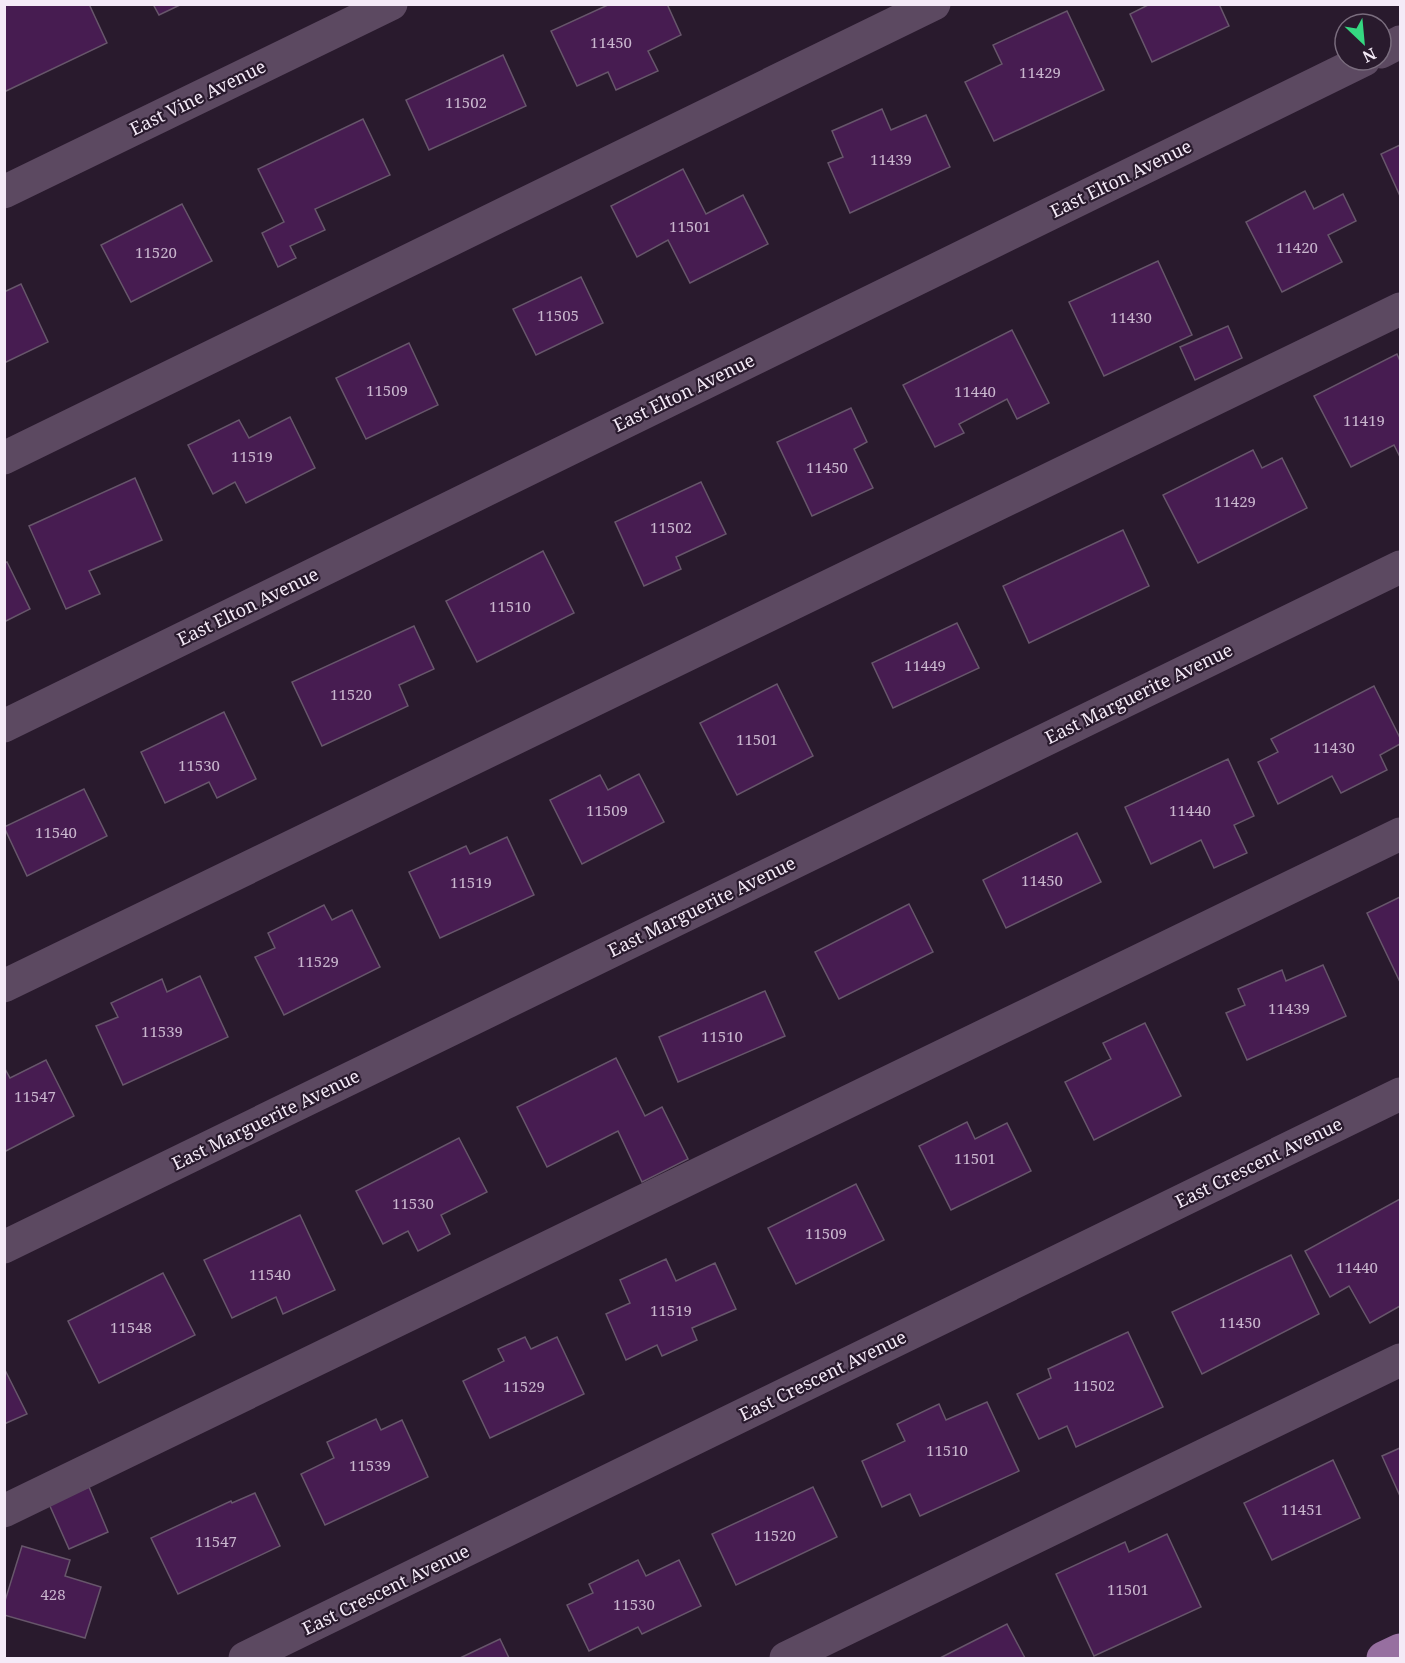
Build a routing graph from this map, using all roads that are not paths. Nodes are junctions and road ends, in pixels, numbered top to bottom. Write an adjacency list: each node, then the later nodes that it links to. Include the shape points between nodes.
1 (391, 4): 4 (street, East Vine Avenue)
2 (934, 4): 6 (street)
3 (1339, 72): 8 (street, East Elton Avenue)
4 (4, 192)
5 (1401, 309): 10 (street)
6 (4, 458)
7 (1401, 567): 12 (street, East Marguerite Avenue)
8 (4, 726)
9 (1401, 834): 14 (street)
10 (4, 986)
11 (1401, 1094): 16 (street, East Crescent Avenue)
12 (4, 1247)
13 (1401, 1360): 17 (street)
14 (4, 1511)
15 (1401, 1650): 18 (main road)
16 (245, 1659)
17 (786, 1659)
18 (1383, 1659)

